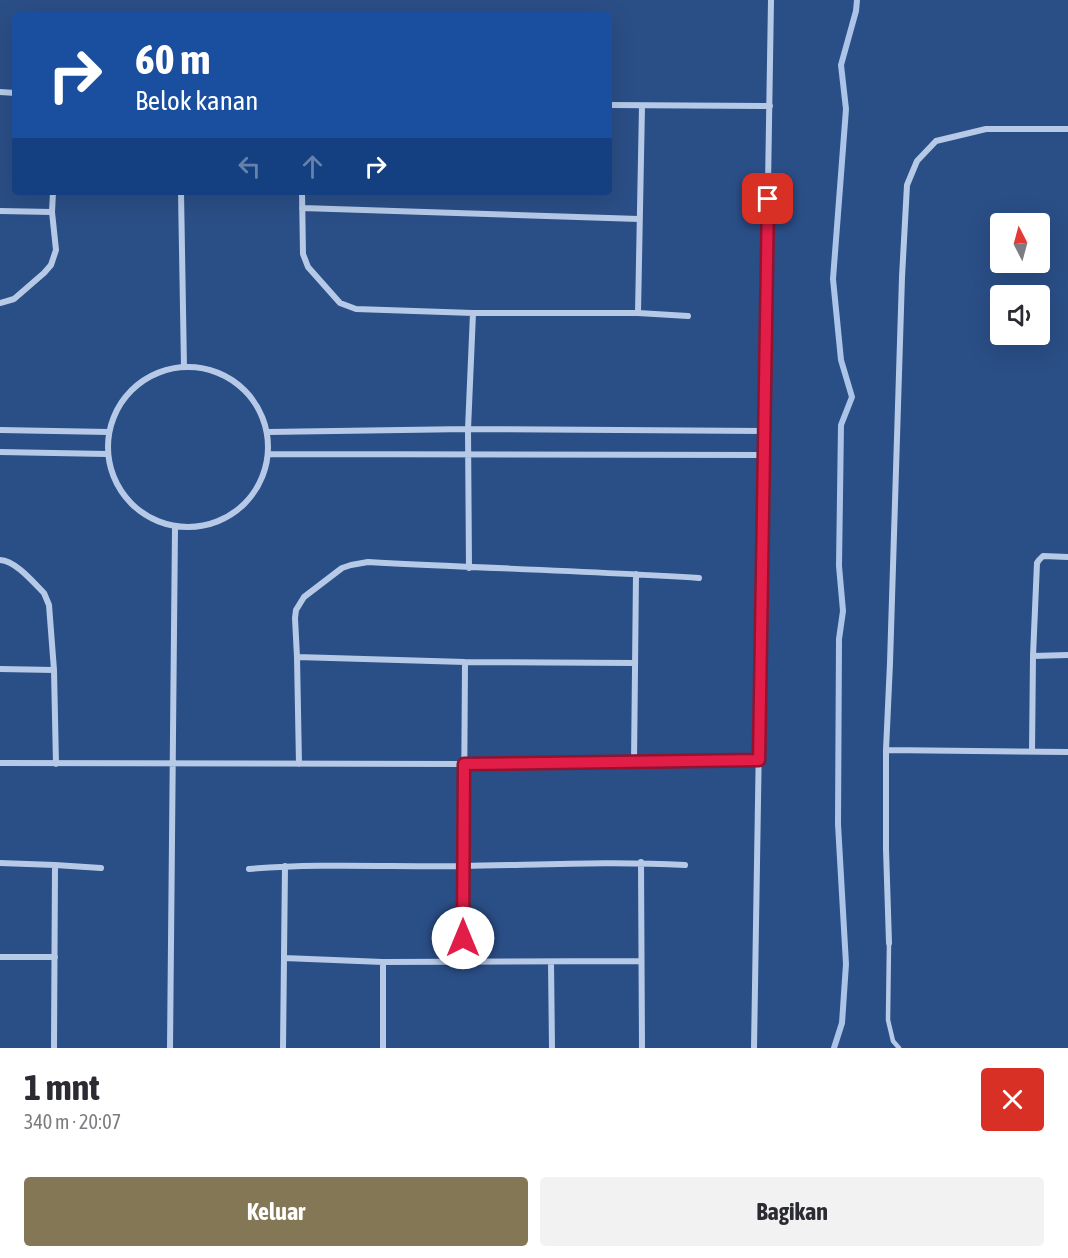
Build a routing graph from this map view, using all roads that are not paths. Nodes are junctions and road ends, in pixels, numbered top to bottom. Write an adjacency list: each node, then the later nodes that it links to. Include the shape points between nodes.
1 (771, 0): 4 (street)
2 (612, 105): 3 (street)
3 (642, 106): 4 (street); 12 (street)
4 (770, 106): 20 (street)
5 (1068, 129): 41 (street, via 986,129 936,141 917,161 907,185)
6 (53, 195): 11 (street)
7 (181, 195): 17 (street)
8 (302, 195): 9 (street)
9 (302, 208): 12 (street); 14 (street, via 305,261 340,303 356,309)
10 (0, 211): 11 (street)
11 (52, 212): 13 (street, via 56,242 51,266 14,299)
12 (639, 219): 15 (street)
13 (0, 303)
14 (473, 313): 15 (street); 18 (street)
15 (638, 313): 16 (street)
16 (688, 316)
17 (184, 367): 21 (street, via 150,376 123,399); 22 (street, via 222,374 252,397)
18 (468, 429): 20 (street); 22 (street); 26 (street)
19 (0, 430): 21 (street)
20 (765, 431): 27 (street)
21 (109, 432): 24 (street)
22 (268, 432): 25 (street)
23 (0, 452): 24 (street)
24 (107, 454): 28 (street, via 118,488 141,514)
25 (269, 454): 26 (street); 28 (street, via 254,495 219,522)
26 (469, 454): 27 (street); 31 (street)
27 (764, 455): 44 (street)
28 (175, 527): 46 (street)
29 (1068, 557): 35 (street, via 1043,556 1038,560)
30 (0, 560): 40 (street, via 13,564 47,599)
31 (469, 568): 32 (street); 36 (street, via 368,562 342,568 299,603 294,618)
32 (636, 574): 33 (street); 38 (street)
33 (699, 578)
34 (1068, 655): 35 (street)
35 (1033, 656): 42 (street)
36 (297, 657): 37 (street); 49 (street)
37 (465, 662): 38 (street); 50 (street)
38 (635, 663): 47 (street)
39 (0, 669): 40 (street)
40 (54, 670): 48 (street)
41 (886, 750): 42 (street); 59 (street)
42 (1032, 751): 43 (street)
43 (1068, 752)
44 (759, 760): 47 (street); 73 (street)
45 (0, 763): 48 (street)
46 (172, 763): 48 (street); 49 (street); 68 (street)
47 (634, 763): 50 (street)
48 (56, 764)
49 (299, 764): 50 (street)
50 (464, 764): 56 (street)
51 (641, 862): 54 (street); 56 (street); 63 (street)
52 (0, 863): 53 (street)
53 (55, 865): 57 (street); 61 (street)
54 (685, 865)
55 (285, 866): 56 (street); 58 (street); 62 (street)
56 (464, 866): 65 (street)
57 (101, 868)
58 (249, 869)
59 (889, 943): 74 (lane, via 888,1020)
60 (0, 957): 61 (street)
61 (55, 957): 67 (street)
62 (284, 958): 64 (street); 69 (street)
63 (641, 961): 66 (street); 72 (street)
64 (383, 962): 65 (street); 70 (street)
65 (463, 962): 66 (street)
66 (551, 962): 71 (street)
67 (54, 1048)
68 (170, 1048)
69 (283, 1048)
70 (383, 1048)
71 (552, 1048)
72 (642, 1048)
73 (754, 1048)
74 (898, 1048)

